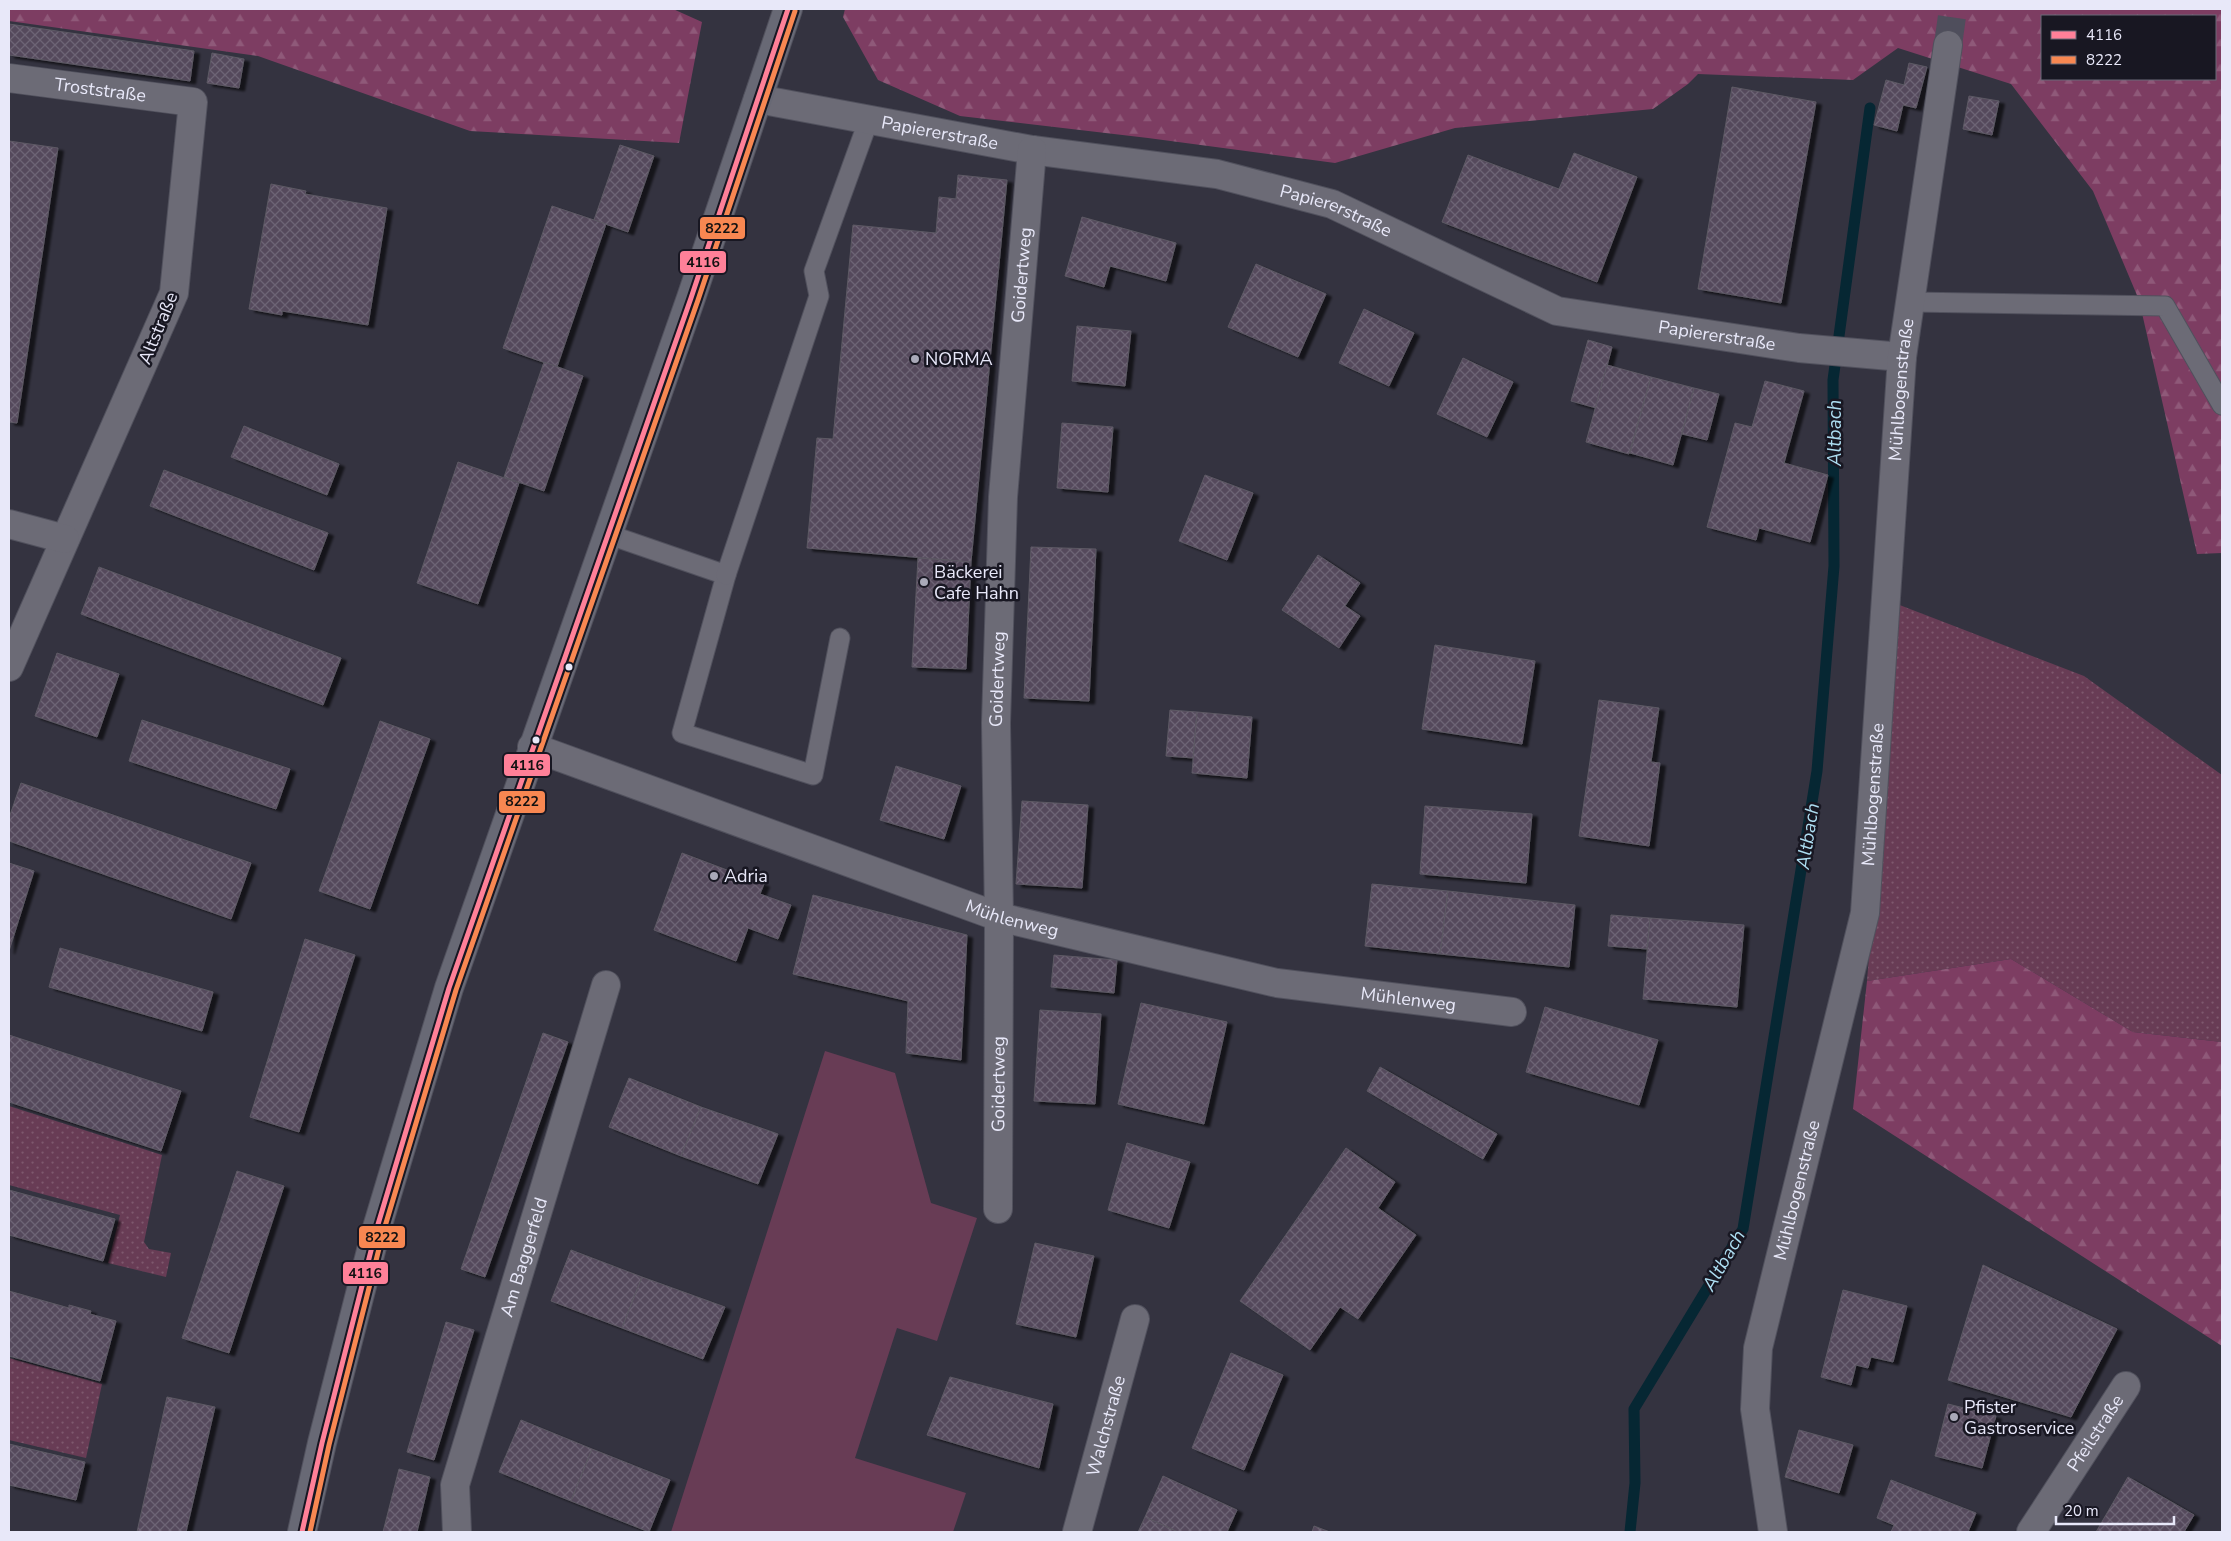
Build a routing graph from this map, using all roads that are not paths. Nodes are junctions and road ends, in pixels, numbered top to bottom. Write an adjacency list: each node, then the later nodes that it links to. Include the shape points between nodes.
1 (788, 9): 4 (main road)
2 (1948, 45): 8 (street, Mühlbogenstraße)
3 (9, 78): 5 (street, Troststraße)
4 (758, 99): 6 (street, Papiererstraße); 12 (main road)
5 (193, 102): 13 (street, Altstraße, via 174,293)
6 (869, 119): 7 (street, Papiererstraße); 14 (lane, via 814,271 819,296)
7 (1032, 150): 9 (street, Papiererstraße, via 1217,174 1332,204 1557,311 1799,348); 18 (street, Goidertweg, via 1003,498 996,723)
8 (1911, 302): 9 (street, Mühlbogenstraße); 10 (lane, via 2165,306)
9 (1902, 357): 27 (street, Mühlbogenstraße, via 1865,913 1758,1348 1755,1409)
10 (2222, 405)
11 (9, 524): 13 (street)
12 (607, 534): 14 (lane); 17 (main road)
13 (65, 539): 16 (street, Altstraße)
14 (726, 575): 15 (lane, via 682,732 813,775)
15 (840, 638)
16 (9, 667)
17 (532, 747): 18 (street, Mühlenweg); 24 (main road, via 449,988 376,1231)
18 (1000, 917): 20 (street, Mühlenweg, via 1277,983); 21 (street, Goidertweg)
19 (606, 985): 25 (street, Am Baggerfeld, via 455,1485)
20 (1512, 1012)
21 (998, 1209)
22 (1135, 1319): 26 (street, Walchstraße)
23 (2126, 1386): 28 (street, Pfeilstraße)
24 (302, 1532)
25 (457, 1532)
26 (1077, 1532)
27 (1772, 1532)
28 (2031, 1532)

